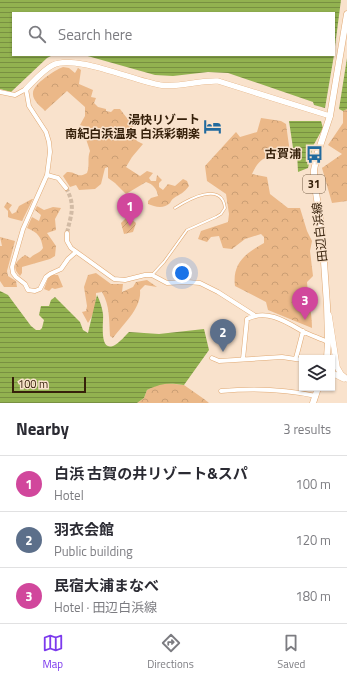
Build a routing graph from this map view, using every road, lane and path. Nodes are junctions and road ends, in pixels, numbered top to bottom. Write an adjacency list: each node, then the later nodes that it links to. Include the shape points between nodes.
1 (347, 14): 4 (main road, 田辺白浜線 / 31)
2 (26, 89): 3 (street, via 15,95); 4 (street, via 54,65 66,62 86,64 162,85 218,81); 5 (street, via 29,106 46,132 49,142)
3 (0, 92)
4 (330, 116): 11 (main road, 田辺白浜線 / 31, via 314,170)
5 (47, 175): 6 (street, via 58,178); 9 (street, via 23,229 13,261 14,273 28,290 35,291 40,289 46,277 61,269)
6 (66, 188)
7 (175, 208): 10 (lane, via 199,196 215,193 224,201 225,208 216,217 187,230)
8 (67, 234): 9 (street, via 71,248)
9 (76, 252): 10 (street, via 114,279 125,280)
10 (152, 275): 12 (street, via 167,283 200,283)
11 (327, 305): 14 (main road, 田辺白浜線 / 31); 21 (street, via 337,367)
12 (254, 315): 13 (street, via 269,315 284,320); 18 (street, via 247,319)
13 (303, 332): 14 (street); 17 (street)
14 (328, 342): 15 (main road, 田辺白浜線 / 31)
15 (327, 355)
16 (212, 358): 18 (street, via 219,362)
17 (296, 358): 18 (street); 19 (street)
18 (242, 359)
19 (299, 359)
20 (335, 374): 21 (street)
21 (347, 380)
22 (221, 391): 24 (street, via 270,389)
23 (317, 391): 24 (main road)
24 (316, 396): 25 (main road)
25 (313, 403)

